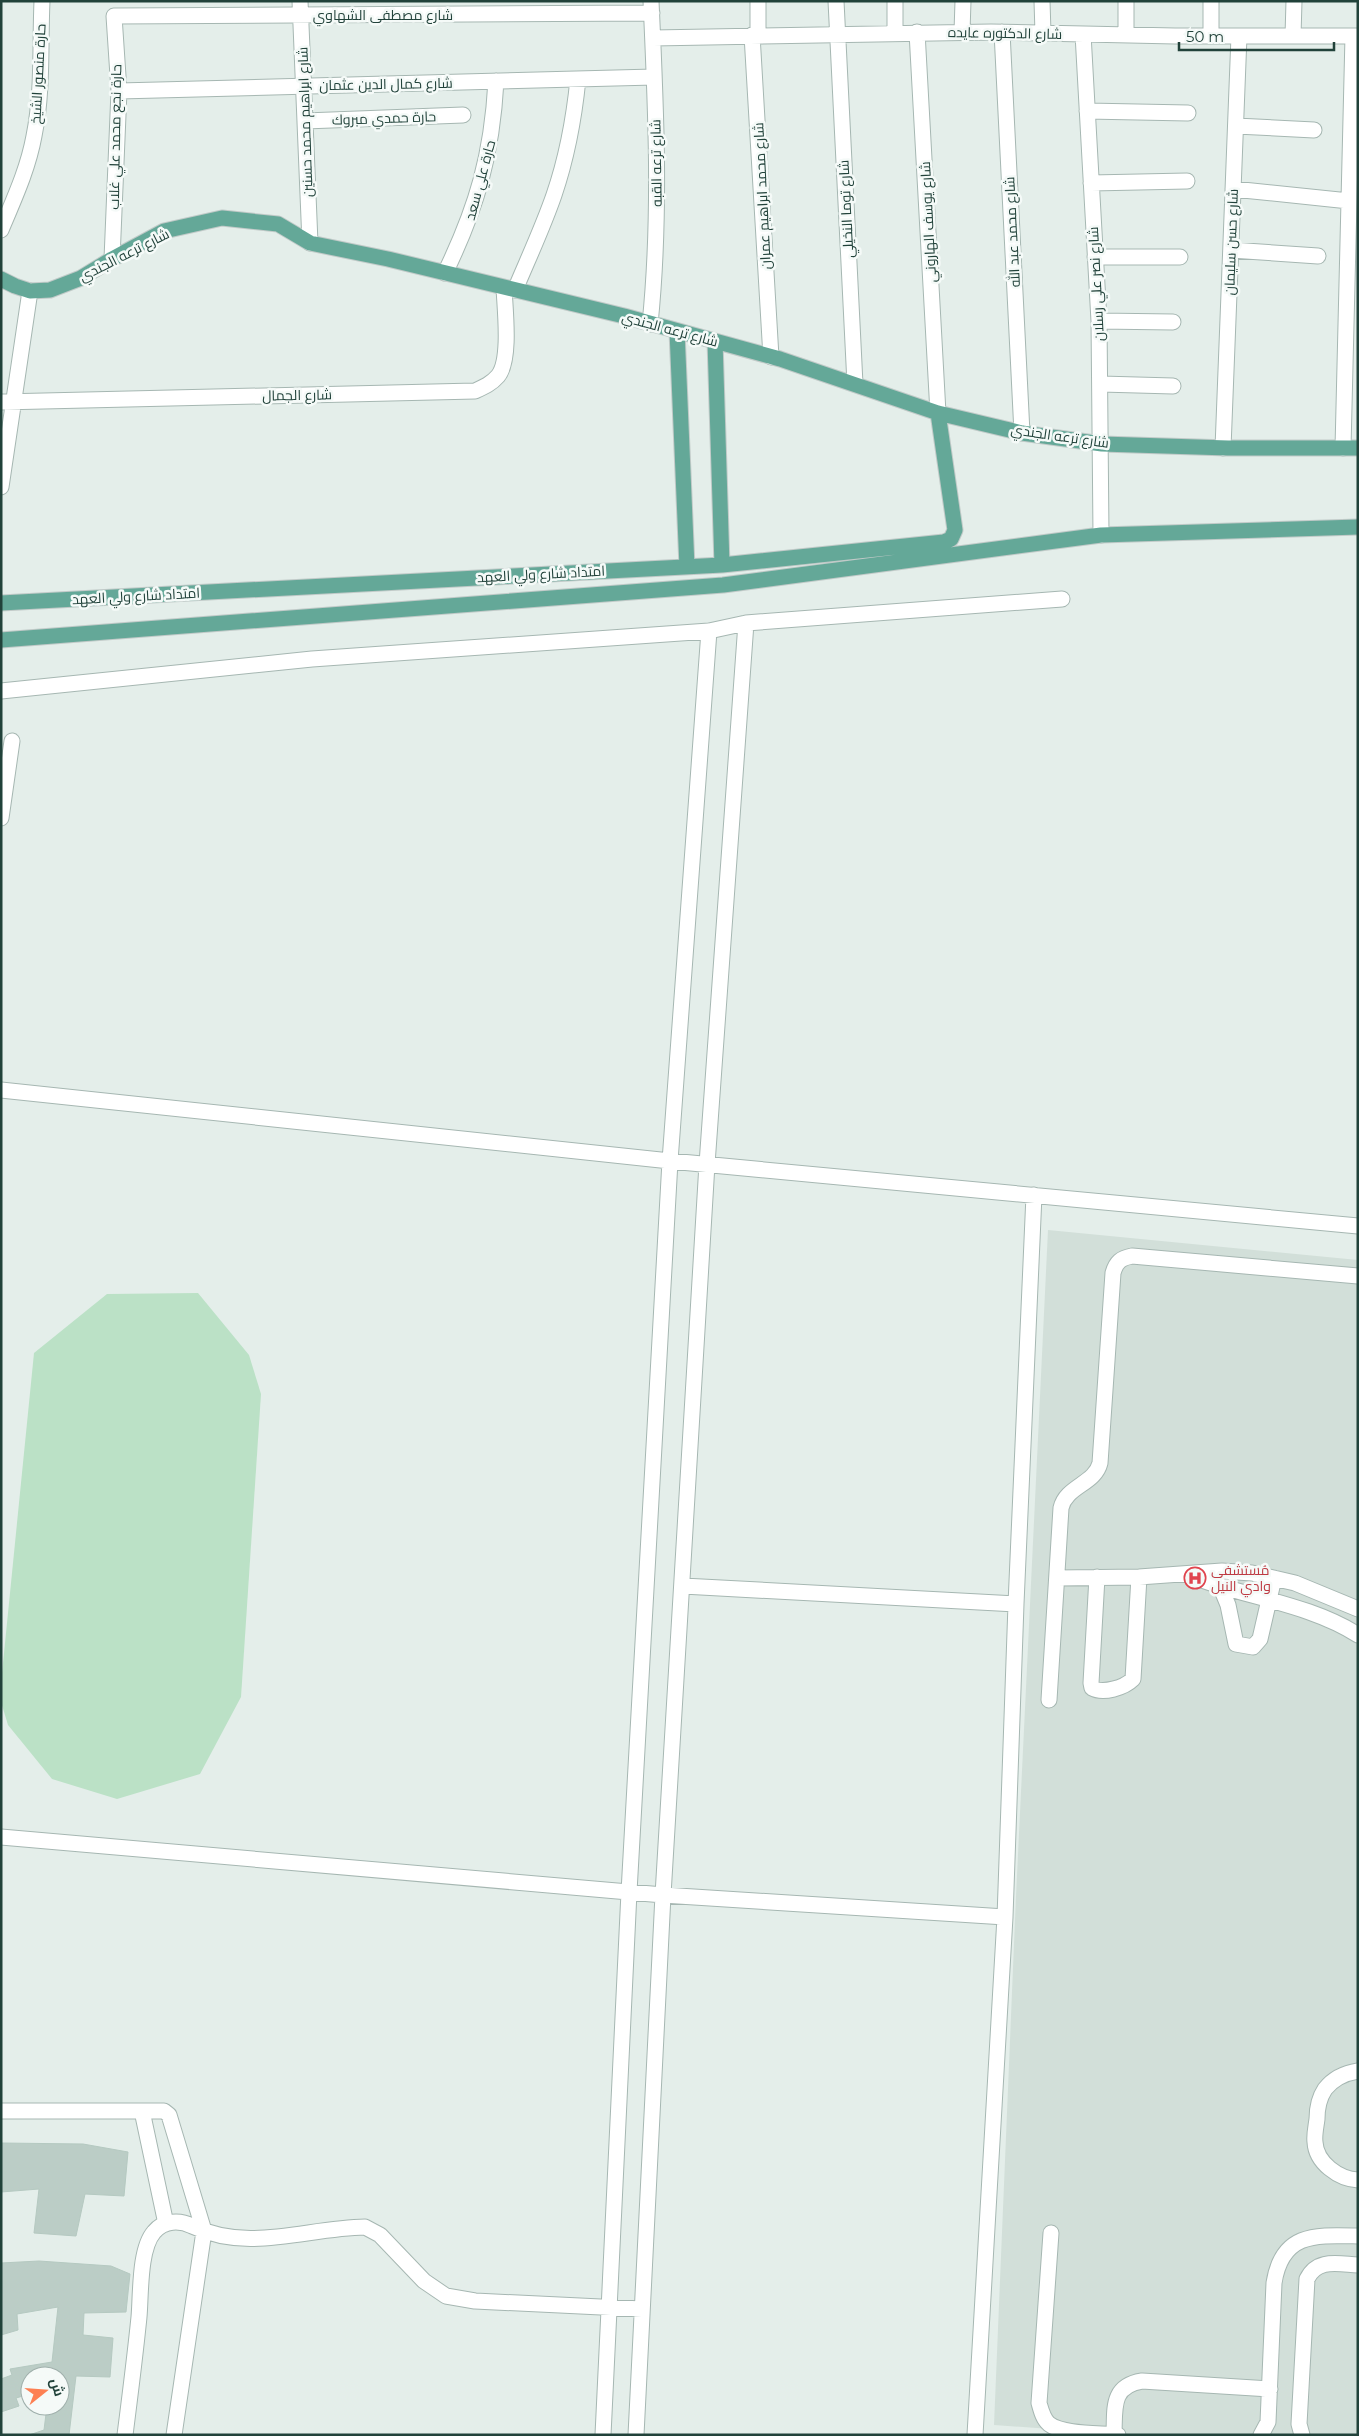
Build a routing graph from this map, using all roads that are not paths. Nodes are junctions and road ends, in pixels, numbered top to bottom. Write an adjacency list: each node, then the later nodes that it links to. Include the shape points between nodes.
1 (42, 1): 42 (street, حارة منصور الشيخ, via 34,135 27,164)
2 (758, 1): 20 (street, شارع محمد ابراهيم عمران)
3 (836, 1): 17 (street, شارع توما النخيلي)
4 (895, 1): 13 (street)
5 (962, 1): 15 (street)
6 (1042, 1): 18 (street)
7 (1126, 1): 21 (street)
8 (1210, 1): 22 (street)
9 (1294, 1): 24 (street)
10 (651, 7): 11 (street, شارع مصطفى الشهاوي); 26 (street, شارع ترعه القبه)
11 (301, 8): 12 (street, شارع مصطفى الشهاوي); 30 (street, شارع ابراهيم محمد حسنين)
12 (114, 16): 31 (street, حارة نجع محمد علي غلاب)
13 (895, 32): 14 (street, شارع الدكتوره عايده); 17 (street, شارع الدكتوره عايده)
14 (917, 32): 15 (street, شارع الدكتوره عايده); 63 (street, شارع يوسف الهاروني)
15 (962, 32): 16 (street, شارع الدكتوره عايده)
16 (1002, 32): 18 (street, شارع الدكتوره عايده); 64 (street, شارع محمد عبد الله)
17 (837, 33): 20 (street, شارع الدكتوره عايده); 59 (street, شارع توما النخيلي)
18 (1043, 33): 19 (street, شارع الدكتوره عايده)
19 (1083, 34): 21 (street, شارع الدكتوره عايده); 32 (street, شارع نصر علي رسلان)
20 (755, 35): 26 (street, شارع الدكتوره عايده); 58 (street, شارع محمد ابراهيم عمران)
21 (1126, 35): 22 (street, شارع الدكتوره عايده)
22 (1210, 36): 23 (street, شارع الدكتوره عايده)
23 (1239, 36): 24 (street, شارع الدكتوره عايده); 36 (street, شارع حسن سليمان)
24 (1294, 36): 25 (street, شارع الدكتوره عايده)
25 (1355, 36): 41 (street)
26 (653, 38): 27 (street, شارع ترعه القبه)
27 (654, 77): 28 (street, شارع كمال الدين عثمان); 55 (street, شارع ترعه القبه, via 656,213)
28 (578, 79): 29 (street, شارع كمال الدين عثمان); 51 (street, via 564,162 554,196)
29 (496, 81): 30 (street, شارع كمال الدين عثمان); 49 (street, حارة علي سعد, via 488,161 463,237)
30 (303, 86): 31 (street, شارع كمال الدين عثمان); 35 (street, شارع ابراهيم محمد حسنين)
31 (119, 90): 48 (street, حارة نجع محمد علي غلاب)
32 (1087, 111): 33 (street); 39 (street, شارع نصر علي رسلان)
33 (1188, 113)
34 (463, 115): 35 (street, حارة حمدي مبروك)
35 (305, 121): 43 (street, شارع ابراهيم محمد حسنين)
36 (1236, 126): 37 (street); 40 (street, شارع حسن سليمان)
37 (1314, 130)
38 (1188, 181): 39 (street)
39 (1091, 183): 46 (street, شارع نصر علي رسلان)
40 (1233, 189): 41 (street); 44 (street, شارع حسن سليمان)
41 (1349, 201): 67 (street)
42 (1, 230)
43 (310, 243): 48 (main road, شارع ترعه الجندي, via 278,224 222,218 164,231); 49 (main road, شارع ترعه الجندي)
44 (1231, 250): 45 (street); 66 (street, شارع حسن سليمان)
45 (1318, 256)
46 (1095, 257): 47 (street); 53 (street, شارع نصر علي رسلان)
47 (1180, 257)
48 (112, 258): 52 (main road, شارع ترعه الجندي, via 81,278 50,290)
49 (445, 273): 51 (main road, شارع ترعه الجندي)
50 (1, 279): 52 (main road, شارع ترعه الجندي)
51 (510, 289): 55 (main road, شارع ترعه الجندي); 62 (street, شارع الجمال, via 505,362 499,375 475,391)
52 (30, 290): 62 (street)
53 (1099, 321): 54 (street); 60 (street, شارع نصر علي رسلان)
54 (1173, 322)
55 (650, 324): 56 (main road, شارع ترعه الجندي)
56 (677, 332): 57 (main road, شارع ترعه الجندي); 74 (main road)
57 (715, 341): 58 (main road, شارع ترعه الجندي); 73 (main road)
58 (771, 356): 59 (main road, شارع ترعه الجندي)
59 (856, 384): 63 (main road, شارع ترعه الجندي)
60 (1101, 384): 61 (street); 65 (street, شارع نصر علي رسلان)
61 (1173, 386)
62 (8, 402): 68 (street)
63 (938, 413): 64 (main road, شارع ترعه الجندي); 71 (main road, via 955,530)
64 (1022, 432): 65 (main road, شارع ترعه الجندي)
65 (1102, 444): 66 (main road, شارع ترعه الجندي); 70 (street, شارع نصر علي رسلان)
66 (1223, 448): 67 (main road, شارع ترعه الجندي)
67 (1351, 448)
68 (1, 488)
69 (1358, 527): 70 (main road)
70 (1101, 535): 72 (main road)
71 (951, 539): 72 (main road); 73 (main road, امتداد شارع ولي العهد)
72 (960, 554): 79 (main road, امتداد شارع ولي العهد, via 722,585)
73 (722, 565): 74 (main road, امتداد شارع ولي العهد)
74 (687, 567): 76 (main road, امتداد شارع ولي العهد)
75 (1062, 599): 77 (street)
76 (1, 603)
77 (746, 623): 78 (street); 85 (street)
78 (709, 631): 80 (street, via 312,659); 84 (street)
79 (1, 640)
80 (1, 691)
81 (12, 741): 82 (street)
82 (1, 818)
83 (1, 1090): 84 (street)
84 (670, 1161): 85 (street); 102 (street)
85 (707, 1164): 86 (street); 94 (street)
86 (1034, 1195): 87 (street); 97 (street)
87 (1358, 1226)
88 (1358, 1276): 92 (street, via 1132,1256 1116,1264 1100,1463 1098,1471 1063,1501)
89 (1187, 1574): 91 (street); 93 (street, via 1222,1570); 95 (street)
90 (1097, 1577): 91 (street); 91 (street, via 1090,1684 1100,1691 1124,1686 1132,1679); 92 (street)
91 (1139, 1577)
92 (1057, 1578): 100 (street)
93 (1274, 1578): 96 (street); 98 (street, via 1295,1583)
94 (683, 1586): 97 (street); 103 (street)
95 (1220, 1588): 96 (street); 96 (street, via 1228,1605 1234,1639 1242,1647 1252,1647 1260,1640)
96 (1268, 1600): 99 (street, via 1289,1605)
97 (1016, 1604): 104 (street)
98 (1358, 1609)
99 (1358, 1635)
100 (1049, 1700)
101 (1, 1837): 102 (street)
102 (629, 1892): 103 (street); 114 (street)
103 (663, 1895): 104 (street); 115 (street)
104 (1005, 1917): 122 (street)
105 (1358, 2071): 108 (street, via 1335,2080 1325,2090 1318,2105 1314,2144 1329,2168 1340,2176)
106 (1, 2111): 107 (street)
107 (142, 2111): 109 (street); 110 (street, via 164,2111 168,2115)
108 (1358, 2180)
109 (166, 2224): 110 (street, via 181,2222); 118 (street, via 154,2232 142,2272)
110 (204, 2231): 114 (street, via 215,2236 256,2239 365,2227 380,2235 424,2281 446,2296 475,2301); 119 (street)
111 (1051, 2233): 117 (street, via 1039,2403 1042,2416 1061,2430)
112 (1358, 2236): 116 (street, via 1317,2236 1299,2241 1284,2252 1274,2283)
113 (1358, 2265): 125 (street, via 1317,2265 1307,2279 1299,2424)
114 (609, 2307): 115 (street); 120 (street)
115 (642, 2310): 121 (street)
116 (1270, 2389): 117 (street, via 1130,2384 1120,2392 1115,2404); 124 (street, via 1268,2422)
117 (1114, 2434): 123 (street)
118 (125, 2435)
119 (174, 2435)
120 (603, 2435)
121 (636, 2435)
122 (975, 2435)
123 (1118, 2435)
124 (1261, 2435)
125 (1302, 2435)

